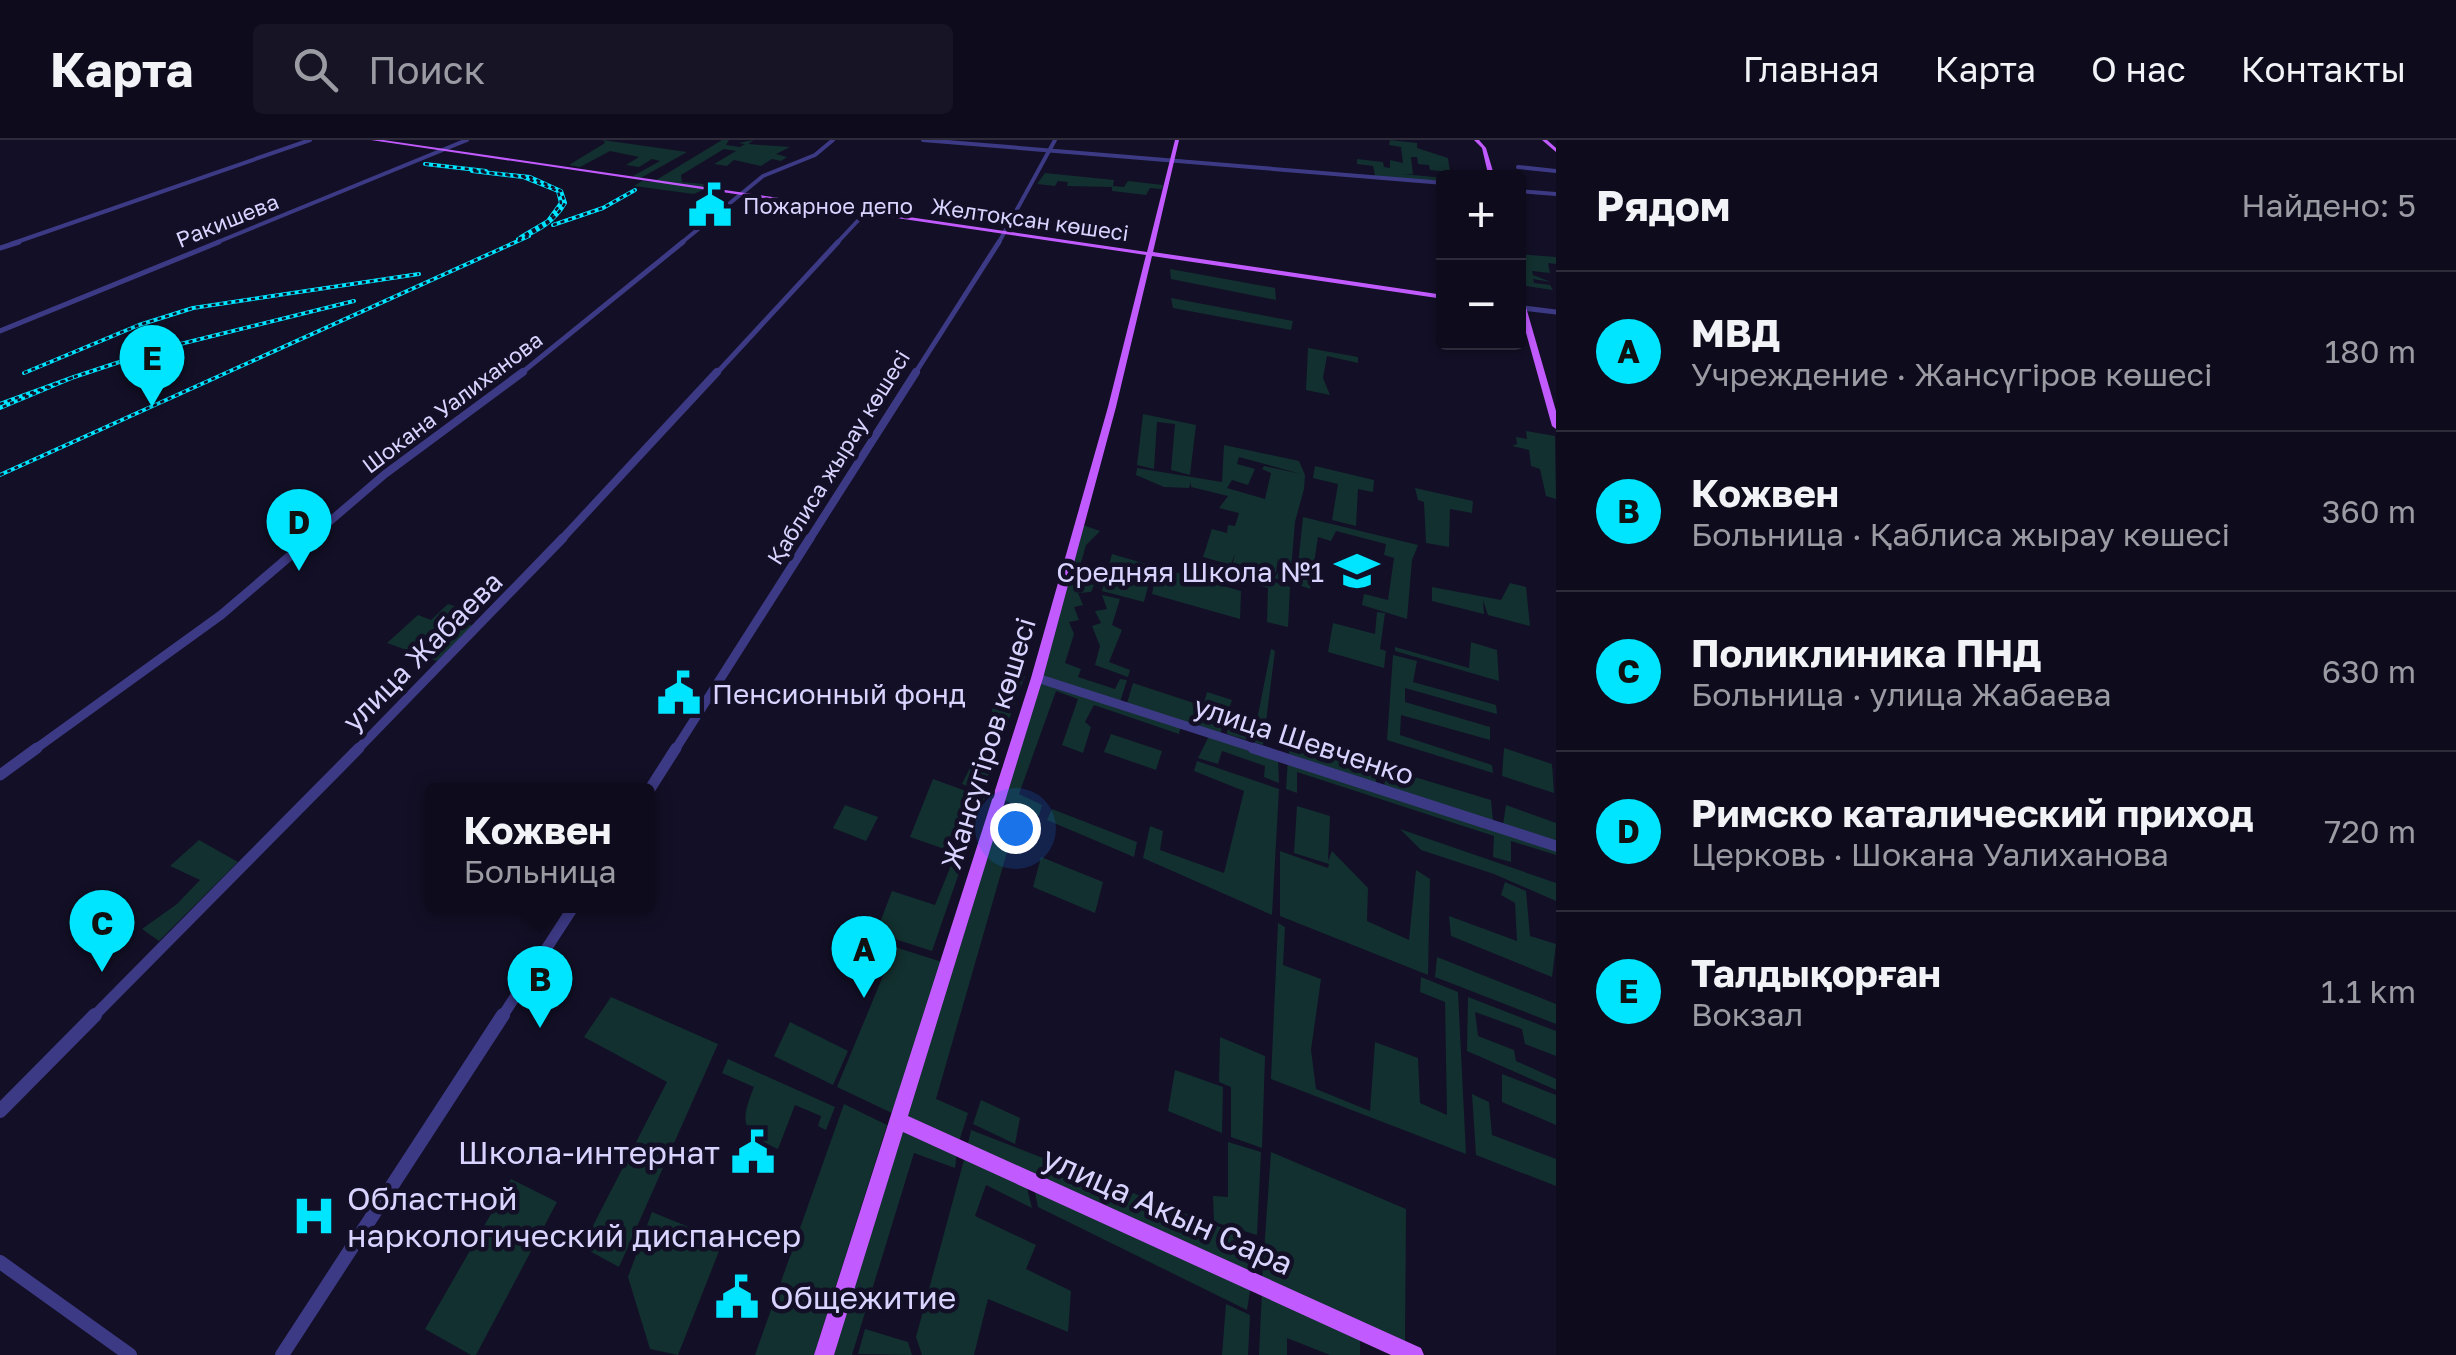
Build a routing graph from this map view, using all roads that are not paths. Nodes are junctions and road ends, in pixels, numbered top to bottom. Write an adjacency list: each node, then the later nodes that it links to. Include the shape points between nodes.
1 (310, 140): 22 (street)
2 (374, 140): 10 (main road, Желтоқсан көшесі)
3 (467, 140): 10 (street, Ракишева)
4 (833, 140): 19 (street, Шокана Уалиханова, via 809,161 772,170)
5 (924, 140): 9 (street)
6 (1177, 140): 12 (main road, Жансүгіров көшесі)
7 (1476, 140): 14 (main road)
8 (1544, 140): 11 (main road)
9 (1053, 144): 12 (street); 21 (street, Қаблиса жырау көшесі)
10 (442, 150): 19 (main road, Желтоқсан көшесі); 28 (street, Ракишева)
11 (1556, 151)
12 (1172, 159): 16 (street); 23 (main road, Жансүгіров көшесі)
13 (1518, 167): 15 (street)
14 (1490, 170)
15 (1556, 171)
16 (1436, 183)
17 (1526, 192): 18 (street)
18 (1556, 194)
19 (741, 196): 20 (main road, Желтоқсан көшесі); 31 (street, Шокана Уалиханова, via 385,474 221,615)
20 (865, 212): 21 (main road, Желтоқсан көшесі); 35 (street, улица Жабаева, via 494,612)
21 (1006, 232): 23 (main road, Желтоқсан көшесі); 32 (street, Қаблиса жырау көшесі)
22 (0, 248)
23 (1148, 254): 24 (main road, Желтоқсан көшесі); 30 (main road, Жансүгіров көшесі)
24 (1436, 296)
25 (1526, 309): 26 (street)
26 (1556, 312)
27 (1526, 325): 29 (main road)
28 (0, 332)
29 (1556, 426)
30 (1037, 678): 33 (street, улица Шевченко); 36 (main road, Жансүгіров көшесі)
31 (0, 775)
32 (654, 783)
33 (1556, 846)
34 (569, 913): 39 (street)
35 (0, 1110)
36 (897, 1120): 40 (main road, Жансүгіров көшесі); 41 (main road, улица Акын Сара)
37 (0, 1262): 38 (street)
38 (130, 1355)
39 (282, 1355)
40 (824, 1355)
41 (1414, 1355)

